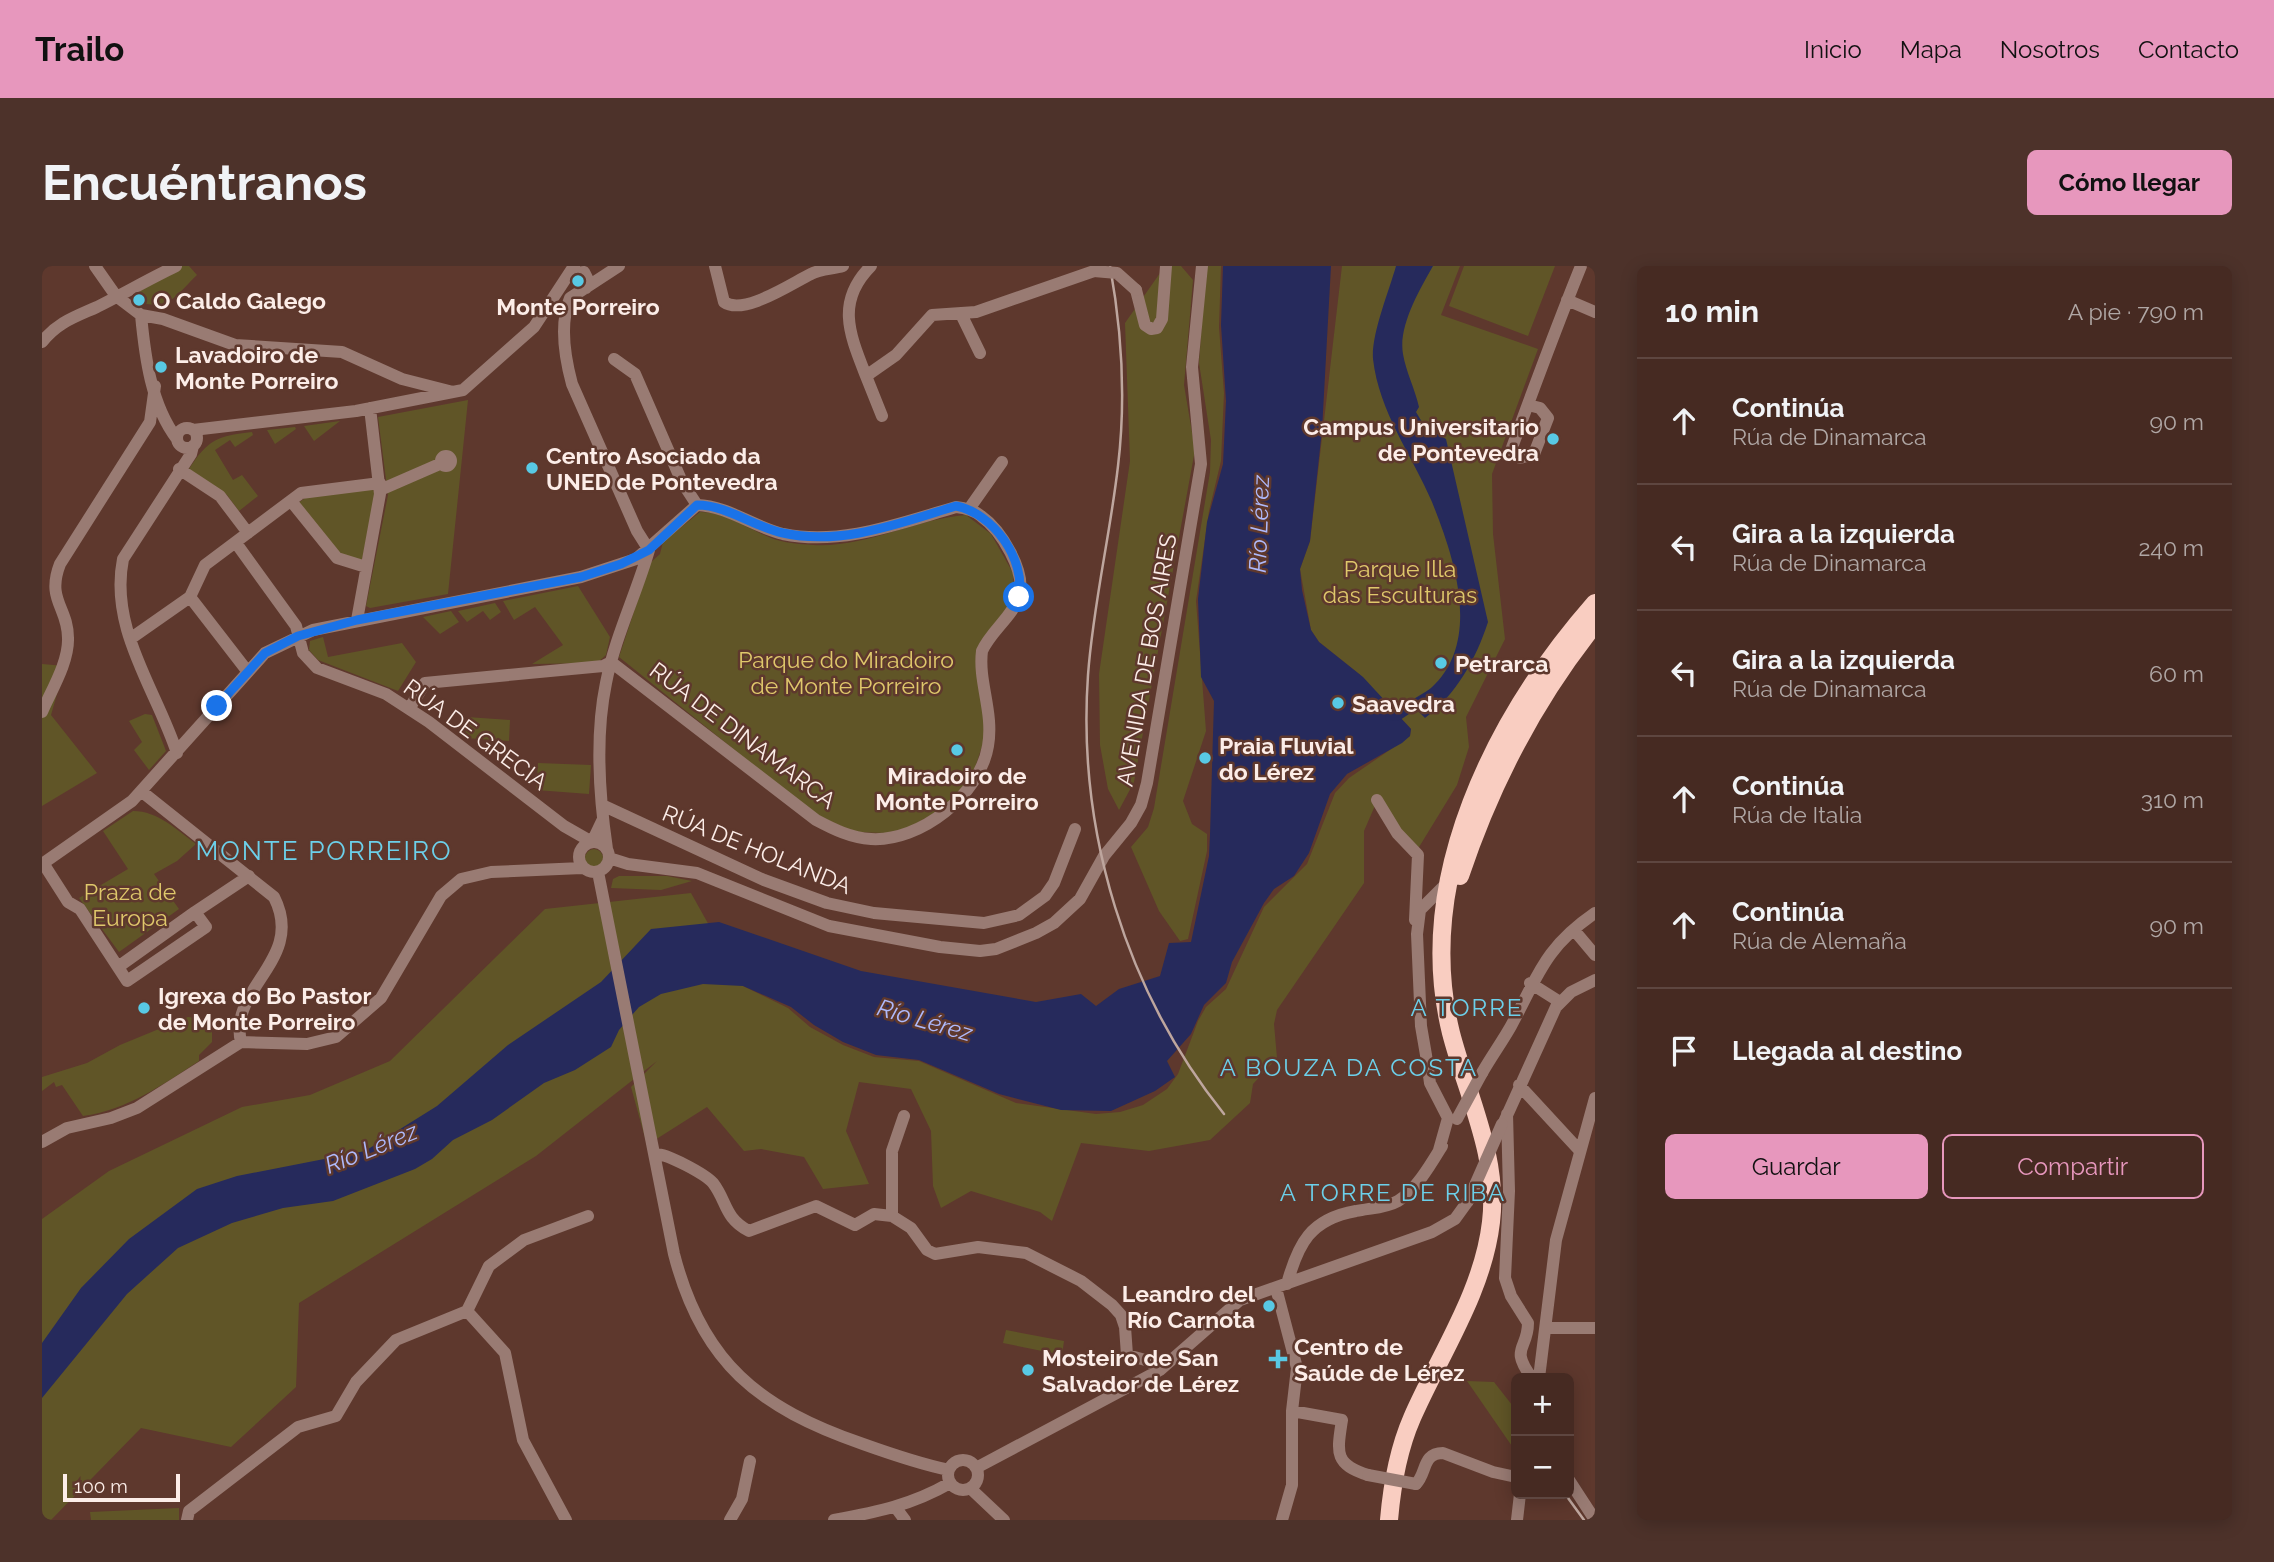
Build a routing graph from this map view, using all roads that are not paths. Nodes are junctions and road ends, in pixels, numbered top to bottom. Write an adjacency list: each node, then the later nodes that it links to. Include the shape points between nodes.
1 (95, 266): 14 (street)
2 (176, 266): 14 (street)
3 (619, 266): 13 (street)
4 (715, 266): 11 (street, via 724,302 729,305 782,292)
5 (843, 266): 11 (street)
6 (871, 266): 25 (street, via 857,283 848,314 851,339)
7 (1166, 266): 19 (street, bridge, via 1162,319 1157,328 1145,325 1136,290 1117,273 1094,271)
8 (1202, 266): 63 (street, AVENIDA DE BOS AIRES, via 1192,367 1201,464 1147,783 1136,814 1104,856 1080,899 1037,933 980,951 829,926 697,873)
9 (1581, 266): 16 (street)
10 (577, 269): 12 (street); 13 (street, via 587,278)
11 (817, 269)
12 (560, 288): 15 (street, via 562,296); 18 (street)
13 (586, 288): 15 (street)
14 (117, 296): 20 (street); 22 (street, via 58,325)
15 (570, 298): 21 (street)
16 (1567, 300): 17 (street); 28 (street)
17 (1595, 312)
18 (543, 314): 21 (street, via 560,319); 27 (street, via 485,371)
19 (961, 314): 23 (street); 25 (street, via 942,312 928,317 896,355)
20 (141, 315): 26 (street, via 144,355); 27 (street, via 235,345 342,352 402,379)
21 (565, 329): 41 (street, via 572,384 636,531)
22 (42, 342)
23 (981, 353)
24 (614, 359): 37 (street, via 635,374 682,482)
25 (866, 376): 30 (street)
26 (155, 386): 31 (street, via 164,418); 52 (street, via 150,422 53,582 68,638)
27 (454, 393): 29 (street)
28 (1528, 405)
29 (370, 408): 31 (street, via 218,429); 35 (street)
30 (882, 416)
31 (187, 438): 34 (street, via 191,454)
32 (1002, 462): 38 (street)
33 (442, 463): 35 (street)
34 (179, 469): 39 (street, via 220,496); 48 (street, via 123,559 119,600)
35 (380, 486): 36 (street, via 311,490); 42 (street)
36 (291, 501): 39 (street); 42 (street, via 337,558)
37 (697, 505): 38 (street, via 781,533 831,538 956,506); 41 (street)
38 (969, 509): 49 (street, RÚA DE DINAMARCA, via 998,533 1016,565 1020,589 1013,608 982,651 990,715 985,761 961,797 936,819 910,832 870,839 816,820)
39 (248, 533): 40 (street)
40 (236, 543): 43 (street, via 200,571); 47 (street, RÚA DE GRECIA, via 296,626)
41 (649, 550): 45 (street, via 636,559 581,577); 49 (street)
42 (366, 567): 45 (street)
43 (190, 597): 48 (street); 50 (street)
44 (1595, 603): 66 (highway, via 1547,666 1500,744 1463,824)
45 (357, 620): 47 (street)
46 (1595, 624): 76 (highway, via 1558,673 1500,774 1457,884 1449,967)
47 (298, 636): 50 (street, via 265,653); 51 (street, RÚA DE GRECIA, via 303,653 317,668 386,694)
48 (130, 639): 53 (street)
49 (611, 662): 51 (street, via 425,683); 56 (street, via 600,720)
50 (248, 672): 53 (street)
51 (409, 709): 59 (street, RÚA DE GRECIA)
52 (42, 712)
53 (177, 753): 54 (street)
54 (141, 791): 64 (street, via 83,839); 65 (street)
55 (1377, 800): 69 (street, via 1396,833 1418,855 1414,910)
56 (602, 806): 57 (street, RÚA DE HOLANDA); 58 (street)
57 (625, 819): 58 (street, RÚA DE HOLANDA, via 616,817); 60 (street, RÚA DE HOLANDA, via 827,903 862,911 984,923 1019,915 1045,896)
58 (603, 827): 59 (street, RÚA DE HOLANDA); 61 (street); 63 (street)
59 (570, 828): 61 (street, RÚA DE GRECIA); 62 (street, RÚA DE GRECIA)
60 (1074, 829)
61 (592, 842): 62 (street, via 583,846); 63 (street, RÚA DE GRECIA)
62 (581, 861): 63 (street, via 590,872); 75 (street, via 461,878 441,896 382,998 349,1029 322,1042)
63 (604, 862): 84 (street, via 602,892)
64 (43, 864): 65 (street, via 68,902 80,909 127,981 206,927 195,912)
65 (249, 876): 75 (street, via 274,897 283,924 278,950 241,1014)
66 (1447, 883): 67 (highway); 69 (street, via 1421,908)
67 (1443, 911): 69 (street, via 1431,907); 76 (highway, via 1441,968 1451,1034)
68 (1595, 914): 70 (street)
69 (1419, 923): 82 (street, via 1421,1026 1430,1083 1448,1118)
70 (1574, 930): 71 (street); 73 (street, via 1548,955)
71 (1595, 954)
72 (1595, 980): 74 (street)
73 (1530, 983): 74 (street); 82 (street, bridge)
74 (1560, 1002): 77 (street)
75 (241, 1042): 81 (street, via 137,1108 67,1128)
76 (1461, 1063): 110 (highway, via 1491,1180 1491,1226 1469,1300 1411,1419 1392,1482)
77 (1520, 1085): 80 (street); 83 (street)
78 (1595, 1098): 83 (street)
79 (904, 1116): 86 (street, via 892,1151)
80 (1505, 1119): 87 (street, bridge, via 1468,1201 1455,1219); 92 (street, via 1509,1191 1505,1278 1528,1323 1520,1356)
81 (42, 1142)
82 (1439, 1150): 87 (street, via 1402,1198 1345,1213 1310,1233 1297,1249)
83 (1580, 1151): 89 (street, via 1556,1240)
84 (655, 1154): 86 (street, via 667,1154 706,1176 717,1188 725,1209 749,1231 816,1206 855,1225 874,1214); 98 (street, via 682,1286 704,1333 740,1378 803,1422)
85 (588, 1216): 88 (street, via 524,1240 489,1266)
86 (892, 1216): 91 (street, via 911,1228 935,1254 978,1247 1017,1250 1082,1281 1121,1315 1127,1355 1149,1361)
87 (1281, 1286): 91 (street, via 1233,1304); 94 (street, via 1297,1368)
88 (467, 1311): 103 (street, via 396,1340 356,1382 336,1416 298,1427 189,1511); 104 (street, via 505,1353 523,1440)
89 (1546, 1328): 90 (street); 93 (street)
90 (1595, 1328)
91 (1160, 1370): 96 (street)
92 (1528, 1373)
93 (1540, 1373)
94 (1292, 1411): 97 (street, bridge, via 1342,1420 1339,1457 1347,1468 1368,1475 1416,1484 1428,1457 1443,1453); 109 (street, via 1292,1485)
95 (750, 1461): 105 (street, via 742,1499)
96 (976, 1468): 98 (street, via 961,1461); 99 (street, via 977,1482)
97 (1511, 1475)
98 (950, 1476): 99 (street, via 961,1490); 101 (street, via 921,1499)
99 (970, 1488): 108 (street)
100 (1574, 1488): 112 (street)
101 (896, 1508): 106 (street); 107 (street)
102 (1518, 1515): 111 (street)
103 (187, 1520)
104 (566, 1520)
105 (730, 1520)
106 (834, 1520)
107 (905, 1520)
108 (1004, 1520)
109 (1282, 1520)
110 (1388, 1520)
111 (1529, 1520)
112 (1595, 1520)

